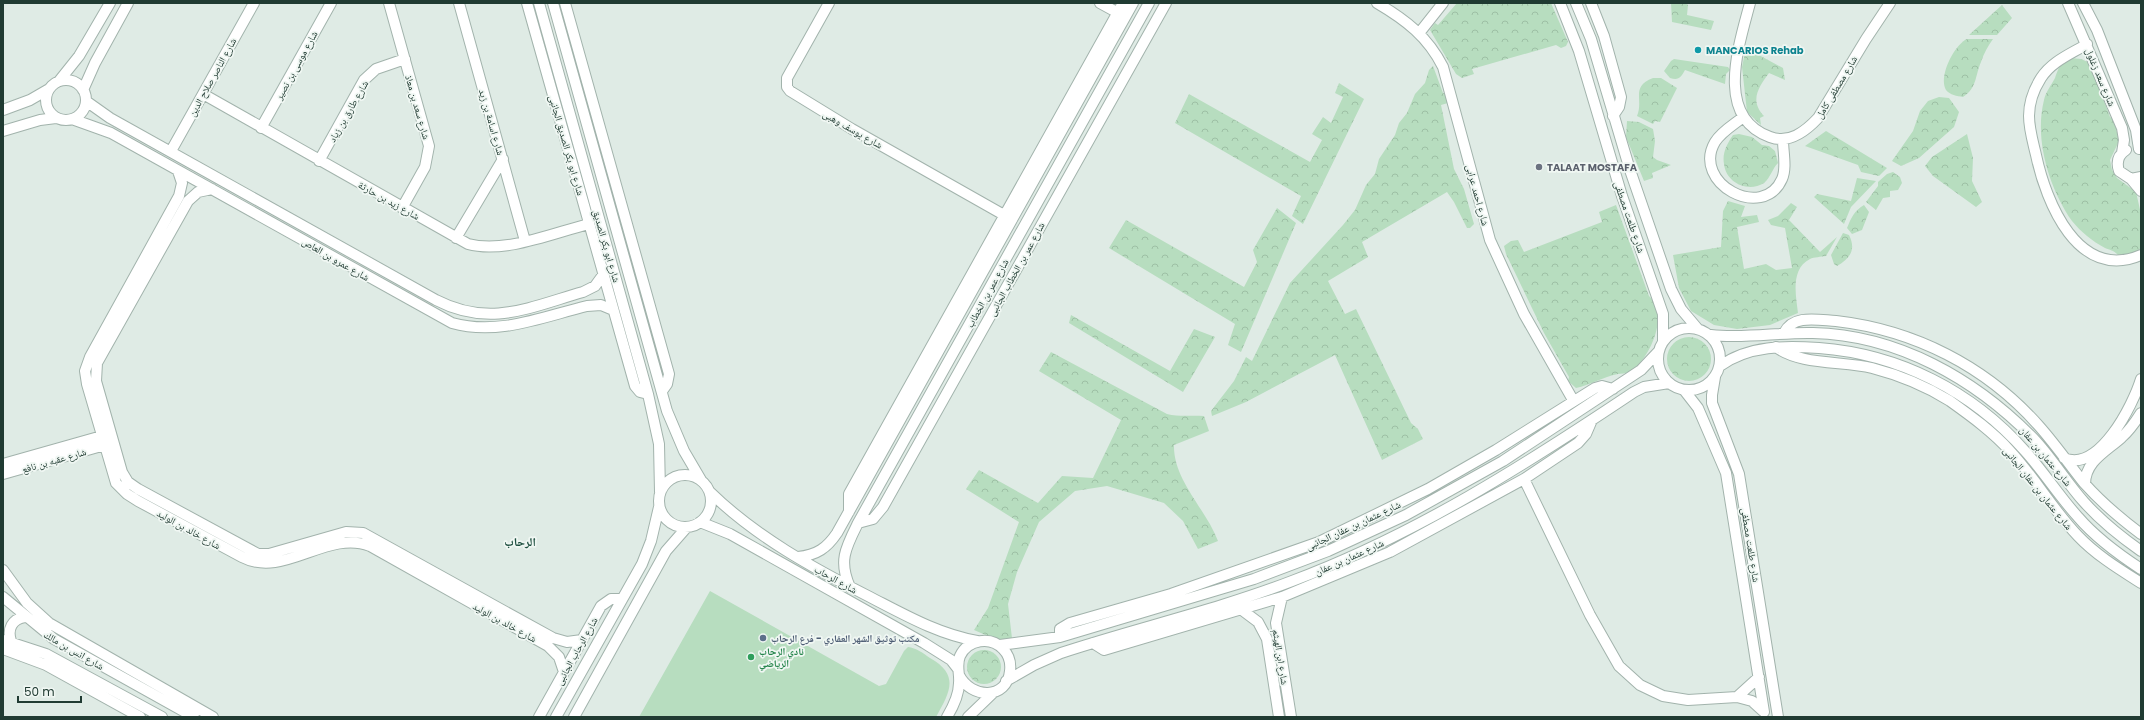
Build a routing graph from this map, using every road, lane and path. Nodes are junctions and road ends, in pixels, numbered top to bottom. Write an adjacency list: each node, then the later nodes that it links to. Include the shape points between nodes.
1 (110, 3): 30 (street, via 80,56)
2 (128, 3): 32 (street)
3 (254, 3): 33 (street, شارع الناصر صلاح الدين)
4 (331, 3): 40 (street, شارع موسى بن نصير)
5 (389, 3): 29 (street, شارع سعد بن معاذ)
6 (459, 3): 46 (street, شارع اسامة بن زيد)
7 (527, 3): 57 (street, شارع ابو بكر الصديق الجانبى)
8 (539, 3): 79 (street, شارع ابو بكر الصديق)
9 (553, 3): 78 (street, شارع ابو بكر الصديق)
10 (565, 3): 78 (street, via 669,374 668,384)
11 (830, 3): 55 (street, شارع يوسف وهبى, via 787,78 790,92)
12 (1100, 3): 26 (street)
13 (1123, 3): 26 (street)
14 (1134, 3): 26 (street, شارع عمر بن الخطاب)
15 (1149, 3): 50 (street, شارع عمر بن الخطاب)
16 (1166, 3): 96 (street, شارع عمر بن الخطاب الجانبى, via 883,507 873,519)
17 (1377, 3): 27 (street, شارع احمد عرابى)
18 (1443, 3): 27 (street)
19 (1560, 3): 69 (street, شارع طلعت مصطفى, via 1579,51 1623,199 1659,300 1663,314)
20 (1576, 3): 36 (street, شارع طلعت مصطفى, via 1591,39)
21 (1591, 3): 36 (street, via 1604,36 1621,97 1619,107)
22 (1750, 3): 38 (street, via 1736,67 1736,92)
23 (1890, 3): 42 (street, شارع مصطفى كامل, via 1818,118 1808,129)
24 (2068, 3): 28 (street, شارع سعد زغلول)
25 (2083, 3): 43 (street, شارع سعد زغلول, via 2097,30 2136,130)
26 (1122, 15): 49 (street, شارع عمر بن الخطاب); 55 (street)
27 (1420, 32): 80 (street, شارع احمد عرابى, via 1438,57 1447,78 1490,240 1524,314)
28 (2087, 44): 45 (street, شارع سعد زغلول, via 2122,128); 63 (street, via 2054,64 2035,88 2029,114 2041,178 2049,200 2078,245 2106,259 2128,259)
29 (405, 59): 47 (street, شارع طارق بن زياد, via 376,69 364,80); 54 (street, شارع سعد بن معاذ, via 429,153 426,167)
30 (59, 81): 31 (street); 32 (street, via 73,81)
31 (49, 89): 35 (street, via 30,100); 37 (street, via 46,95 47,108)
32 (83, 90): 34 (street)
33 (203, 94): 40 (street, شارع زيد بن حارثة); 44 (street, شارع الناصر صلاح الدين)
34 (86, 101): 39 (street, via 82,112); 44 (street, شارع عمرو بن العاص, via 110,118)
35 (3, 110)
36 (1613, 116): 66 (street, شارع طلعت مصطفى, via 1671,289 1681,309)
37 (56, 118): 39 (street); 41 (street)
38 (1742, 118): 42 (street, via 1760,133); 42 (street, via 1720,135 1712,149 1710,166 1727,190 1755,198 1772,192 1778,186 1784,172)
39 (72, 119): 48 (street, شارع عمرو بن العاص, via 111,133)
40 (261, 128): 47 (street, شارع زيد بن حارثة)
41 (3, 131)
42 (1783, 140)
43 (2140, 149): 45 (street, via 2133,148)
44 (171, 152): 56 (street, شارع عمرو بن العاص)
45 (2122, 152): 51 (street, شارع سعد زغلول, via 2118,167 2122,175)
46 (502, 159): 60 (street); 62 (street, شارع اسامة بن زيد)
47 (319, 161): 54 (street, شارع زيد بن حارثة)
48 (178, 170): 52 (street, شارع عمرو بن العاص); 83 (street, شارع خالد بن الوليد, via 182,184 179,196 87,362 86,378)
49 (1040, 171): 50 (street); 93 (street, شارع عمر بن الخطاب)
50 (1051, 177): 96 (street, شارع عمر بن الخطاب)
51 (2136, 178): 53 (street)
52 (212, 189): 59 (street, شارع عمرو بن العاص); 94 (street, شارع خالد بن الوليد, via 198,192 188,201 96,369 96,381 124,477 132,486)
53 (2141, 191)
54 (402, 208): 60 (street, شارع زيد بن حارثة)
55 (1004, 215): 93 (street, via 849,494)
56 (291, 219): 58 (street, شارع عمرو بن العاص); 59 (street, via 290,226)
57 (589, 224): 62 (street, شارع زيد بن حارثة); 64 (street, شارع ابو بكر الصديق الجانبى)
58 (306, 227): 61 (street, via 301,231); 64 (street, شارع عمرو بن العاص, via 448,306 476,314 504,314 584,292 595,286)
59 (285, 230): 61 (street, شارع عمرو بن العاص)
60 (456, 238): 62 (street, شارع زيد بن حارثة, via 474,246 492,248)
61 (300, 239): 65 (street, شارع عمرو بن العاص, via 429,312 464,326 500,328 594,305)
62 (525, 241)
63 (2141, 255)
64 (603, 275): 65 (street, شارع ابو بكر الصديق الجانبى)
65 (613, 310): 79 (street, شارع ابو بكر الصديق الجانبى, via 635,386 640,392)
66 (1697, 328): 68 (street); 69 (street, via 1678,329)
67 (1784, 333): 68 (street, شارع عثمان بن عفان, via 1737,337); 84 (street, via 1790,323 1796,321 1829,321 1874,328 1926,344 1963,362 2013,399 2041,427); 99 (street, شارع عثمان بن عفان, via 1838,335 1883,345 1931,362 1962,379 2013,418 2097,516)
68 (1711, 335): 72 (street, via 1720,350)
69 (1663, 341): 71 (street)
70 (1776, 347): 72 (street, شارع عثمان بن عفان, via 1739,355); 101 (street, شارع عثمان بن عفان, via 1828,349 1860,354 1910,368 1951,388 2008,433 2026,451 2079,518 2105,543); 104 (street, شارع عثمان بن عفان الجانبى, via 1790,356 1844,363 1898,376 1948,400 1977,421 2009,450 2078,536 2109,562)
71 (1659, 351): 75 (street, via 1659,369); 76 (street, شارع عثمان بن عفان, via 1641,370)
72 (1720, 366): 73 (street)
73 (1715, 377): 77 (street, via 1707,385 1696,390); 138 (street, شارع طلعت مصطفى, via 1712,403 1739,474)
74 (2141, 379): 84 (street, via 2123,418 2104,443 2087,458 2075,461)
75 (1669, 383): 77 (street); 82 (street, شارع عثمان بن عفان, via 1644,387)
76 (1613, 389): 80 (street, شارع عثمان بن عفان الجانبى, via 1598,386); 103 (street, شارع عثمان بن عفان, via 1503,461 1406,515 1328,551)
77 (1684, 390): 122 (street, شارع طلعت مصطفى, via 1701,412 1726,474)
78 (662, 391): 88 (street, شارع ابو بكر الصديق, via 678,440)
79 (648, 394): 90 (street, شارع ابو بكر الصديق, via 659,444)
80 (1573, 400): 113 (street, شارع عثمان بن عفان الجانبى, via 1496,450 1356,526 1319,542 1178,591 1070,623 1060,629)
81 (2141, 413): 89 (street, via 2123,436 2091,463 2086,473)
82 (1592, 420): 87 (street, via 1586,434 1578,443); 106 (street, شارع عثمان بن عفان, via 1493,483 1398,535 1322,570)
83 (104, 441): 85 (street, شارع عقبه بن نافع); 86 (street, شارع عقبه بن نافع); 94 (street, شارع خالد بن الوليد, via 114,478 122,490)
84 (2064, 458): 89 (street)
85 (3, 464)
86 (3, 474)
87 (1524, 479): 108 (street, via 1390,552); 125 (street, via 1590,615 1619,666 1640,685 1663,696 1688,700)
88 (701, 480): 90 (street, via 688,475 673,478); 91 (street)
89 (2085, 484): 98 (street, via 2120,518)
90 (660, 492): 92 (street)
91 (710, 492): 95 (street, via 709,512); 100 (street, شارع الرحاب, via 756,531)
92 (659, 507): 97 (street, via 667,520); 110 (street, via 646,553)
93 (849, 512): 100 (street, شارع عمر بن الخطاب, via 829,544 820,552)
94 (182, 520): 109 (street, شارع خالد بن الوليد, via 252,553 263,555 289,553 346,532 363,533)
95 (700, 522): 97 (street); 121 (street, شارع الرحاب, via 730,534 929,646 951,660)
96 (858, 523): 105 (street, شارع عمر بن الخطاب, via 843,559 845,577)
97 (687, 527): 133 (street, via 666,551)
98 (2141, 534)
99 (2141, 551)
100 (798, 557): 105 (street, شارع الرحاب)
101 (2141, 569)
102 (3, 570): 130 (street, via 17,592 38,614 64,633)
103 (1254, 579): 106 (street); 113 (street, شارع عثمان بن عفان)
104 (2141, 583)
105 (850, 587): 116 (street, شارع الرحاب, via 926,627)
106 (1259, 593): 117 (street, شارع عثمان بن عفان)
107 (3, 597): 112 (street, شارع انس بن مالك)
108 (1282, 597): 111 (street); 137 (street, شارع ابن الهيثم, via 1276,623)
109 (472, 598): 114 (street, شارع خالد بن الوليد, via 560,641); 120 (street, شارع خالد بن الوليد, via 548,646 559,658)
110 (622, 599): 114 (street, شارع الرحاب الجانبى, via 605,602); 132 (street)
111 (1242, 610): 117 (street, via 1104,650); 136 (street, شارع ابن الهيثم, via 1258,622 1267,639)
112 (25, 617): 115 (street, via 11,625); 129 (street, شارع انس بن مالك, via 54,639)
113 (1060, 637): 118 (street, شارع عثمان بن عفان)
114 (582, 640): 120 (street, شارع الرحاب الجانبى)
115 (7, 641): 128 (street, شارع انس بن مالك, via 46,654)
116 (977, 641): 118 (street, via 985,640); 121 (street, via 965,649 958,662)
117 (1093, 643): 123 (street, شارع عثمان بن عفان, via 1047,658)
118 (1000, 645): 123 (street, via 1009,658 1010,674)
119 (3, 649): 127 (street, via 46,665)
120 (564, 672): 131 (street, شارع الرحاب الجانبى)
121 (959, 672): 124 (street, via 963,682 974,691); 134 (street, via 957,696)
122 (1759, 676): 125 (street); 126 (street, شارع طلعت مصطفى)
123 (1006, 681): 124 (street)
124 (995, 691): 135 (street)
125 (1737, 697): 126 (street, via 1752,701)
126 (1764, 714)
127 (140, 717)
128 (162, 717)
129 (194, 717)
130 (213, 717)
131 (539, 717)
132 (556, 717)
133 (574, 717)
134 (947, 717)
135 (968, 717)
136 (1279, 717)
137 (1291, 717)
138 (1778, 717)

